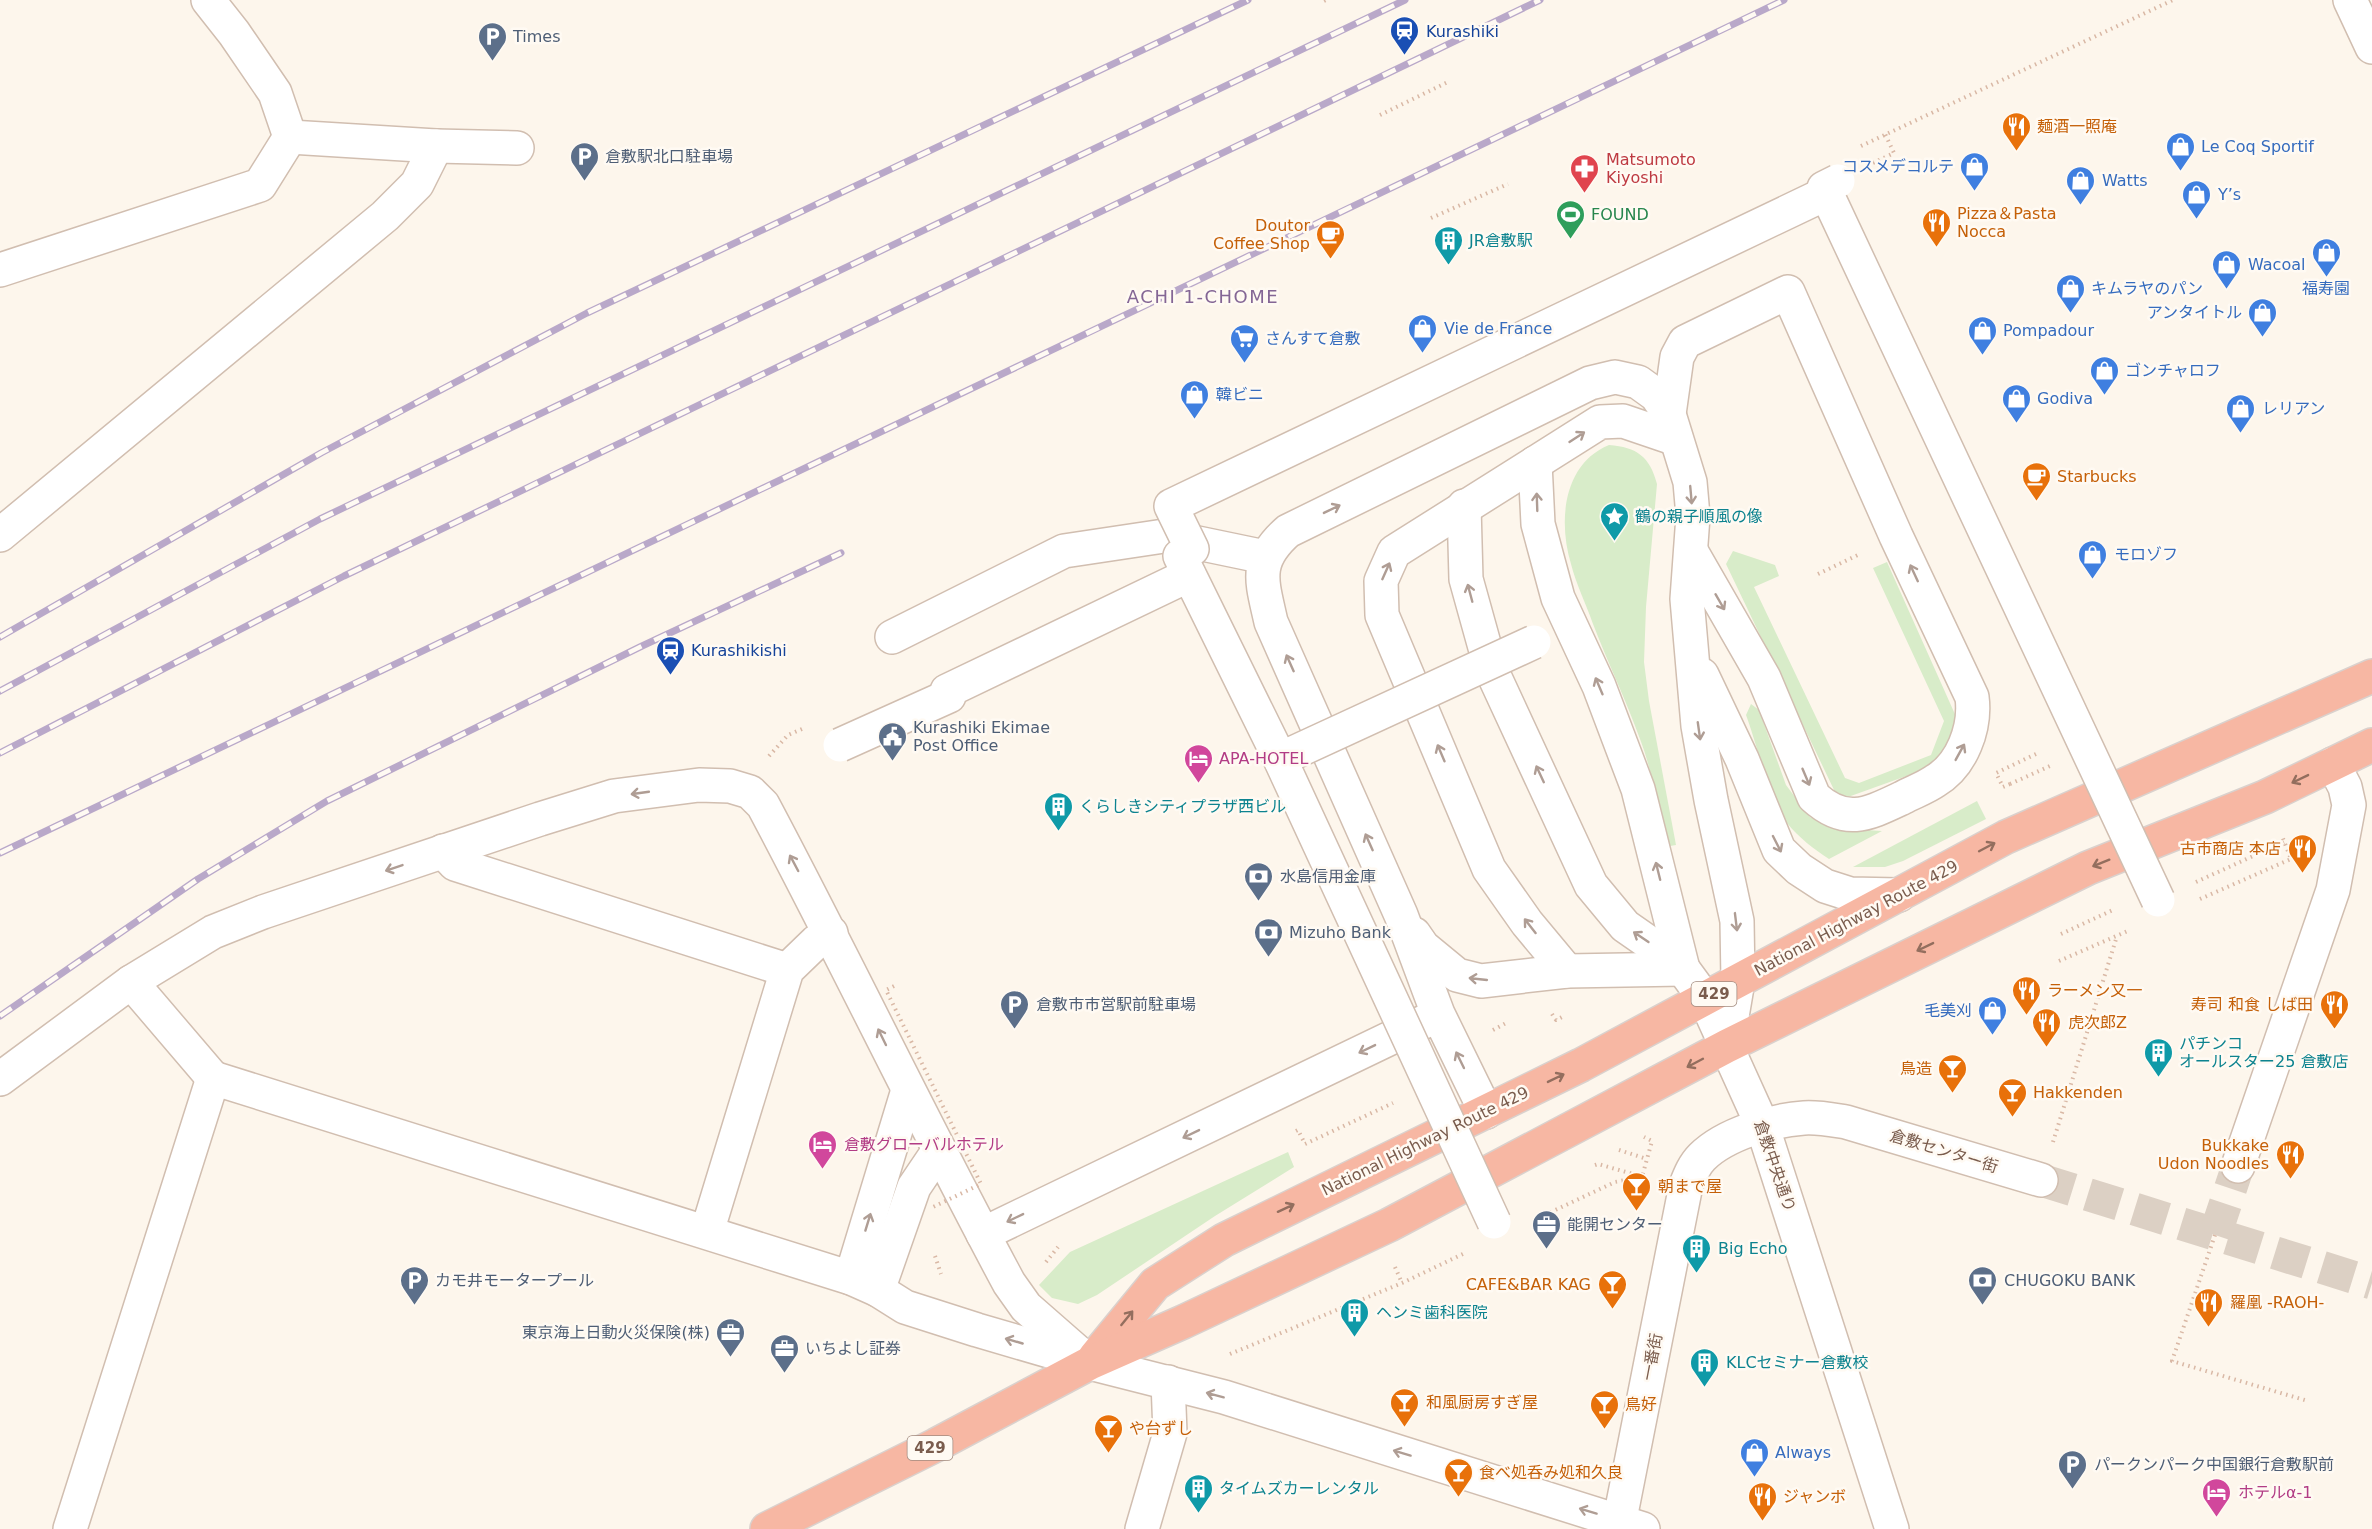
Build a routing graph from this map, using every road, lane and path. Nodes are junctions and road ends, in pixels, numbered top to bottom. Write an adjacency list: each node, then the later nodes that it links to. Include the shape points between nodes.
1 (208, 0): 7 (street, via 275,93)
2 (2173, 0): 10 (path, via 1885,134 1894,153)
3 (2350, 0): 4 (street)
4 (2372, 47)
5 (1448, 82): 6 (path)
6 (1380, 115)
7 (290, 137): 8 (street); 13 (street, via 260,185)
8 (436, 146): 9 (street); 17 (street, via 417,184 384,216)
9 (517, 148)
10 (1886, 157)
11 (1508, 184): 12 (path)
12 (1431, 218)
13 (0, 270)
14 (1672, 426): 15 (street, one-way to 14, via 1600,422); 18 (street, one-way to 18, via 1690,482); 18 (street, one-way to 14, via 1764,678 1814,797 1826,808 1843,815 1864,814 1936,781 1949,770 1971,732 1972,697 1788,292 1685,342 1677,357); 20 (street, one-way to 14, via 1288,531 1590,384 1615,377 1638,382 1656,395)
15 (1535, 463): 16 (street); 47 (street, one-way to 15, via 1638,789 1599,686 1558,598 1538,524)
16 (1464, 506): 47 (street, one-way to 16, via 1625,926 1591,885 1491,669 1466,579); 49 (street, one-way to 16, via 1489,868 1382,615 1381,580 1394,552)
17 (0, 535)
18 (1691, 551): 25 (street, via 1687,599)
19 (1861, 553): 21 (path)
20 (1265, 557): 23 (street, via 1164,536 1064,551); 43 (street, one-way to 20, via 1271,622 1262,582)
21 (1818, 574)
22 (1190, 575): 27 (street, bridge, via 947,691 949,696); 30 (street, bridge); 41 (street, bridge, via 1180,556 1192,549 1171,506 1493,344 1835,186)
23 (892, 637)
24 (1534, 642): 30 (street, bridge)
25 (1693, 657): 40 (street, one-way to 40, via 1742,759 1779,850 1798,869 1825,886 1850,894); 50 (street, one-way to 50, via 1698,726 1737,921)
26 (2372, 676): 40 (highway, National Highway Route 429 / 429, one-way to 26, via 2006,837)
27 (840, 745)
28 (2372, 745): 32 (highway, National Highway Route 429 / 429)
29 (2036, 754): 31 (path, bridge, via 1996,773 2003,787)
30 (1280, 759): 70 (street, bridge)
31 (2060, 761)
32 (2333, 764): 55 (highway, National Highway Route 429 / 429, one-way to 55, via 2265,797 2088,868); 65 (street, via 2349,806 2332,890)
33 (2054, 770): 34 (path)
34 (2035, 780)
35 (1998, 792): 36 (path)
36 (2006, 794)
37 (2284, 842): 39 (path)
38 (443, 851): 44 (street, one-way to 38, via 763,805 750,792 730,786 699,785 614,796); 48 (street, via 455,864); 51 (street, one-way to 51, via 213,932)
39 (2193, 883)
40 (1899, 895): 50 (highway, National Highway Route 429 / 429)
41 (2158, 900)
42 (2119, 907): 45 (path)
43 (1401, 915): 49 (street, one-way to 43, via 1481,981 1457,975 1423,947); 54 (street)
44 (831, 933): 48 (street); 58 (street, one-way to 44)
45 (2061, 934)
46 (2117, 936): 68 (path)
47 (1683, 969): 49 (street); 53 (street, 倉敷中央通り)
48 (787, 970): 72 (street)
49 (1567, 971)
50 (1738, 981): 53 (highway, National Highway Route 429 / 429); 55 (street)
51 (131, 982): 56 (street); 57 (street)
52 (894, 986): 69 (path, bridge, via 886,990 981,1184)
53 (1706, 999): 55 (street, 倉敷中央通り); 60 (highway, National Highway Route 429 / 429, one-way to 53)
54 (1438, 1014): 60 (street, one-way to 54); 73 (street, one-way to 73)
55 (1727, 1046): 61 (street, 倉敷中央通り); 78 (highway, National Highway Route 429 / 429, one-way to 78, via 1389,1225)
56 (213, 1078): 72 (street); 82 (street)
57 (0, 1079)
58 (908, 1090): 63 (street); 76 (street, one-way to 58)
59 (1398, 1101): 62 (path)
60 (1486, 1112): 78 (highway, National Highway Route 429 / 429, one-way to 60, via 1155,1284 1224,1240)
61 (1762, 1125): 68 (street, 倉敷センター街, via 1805,1118 1846,1122); 81 (street, 一番街, via 1710,1150 1692,1170 1686,1185); 85 (street, 倉敷中央通り)
62 (1322, 1137)
63 (939, 1150): 73 (street); 76 (street, via 914,1187)
64 (1637, 1156): 67 (path, via 1647,1159)
65 (2238, 1166)
66 (1590, 1168): 67 (path, via 1598,1164)
67 (1642, 1177): 71 (path, via 1615,1182)
68 (2041, 1180)
69 (933, 1207)
70 (1494, 1222)
71 (1530, 1222)
72 (707, 1232): 76 (street)
73 (983, 1234): 78 (street, via 1026,1307)
74 (2215, 1235): 80 (path, via 2172,1361)
75 (1466, 1252): 77 (path)
76 (864, 1284): 78 (street, one-way to 76, via 904,1307)
77 (1226, 1356)
78 (1090, 1363): 79 (street); 83 (highway, National Highway Route 429 / 429)
79 (1168, 1382): 81 (street, one-way to 79); 84 (street, via 1170,1433)
80 (2308, 1401)
81 (1627, 1526)
82 (70, 1529)
83 (767, 1529)
84 (1142, 1529)
85 (1892, 1529)

